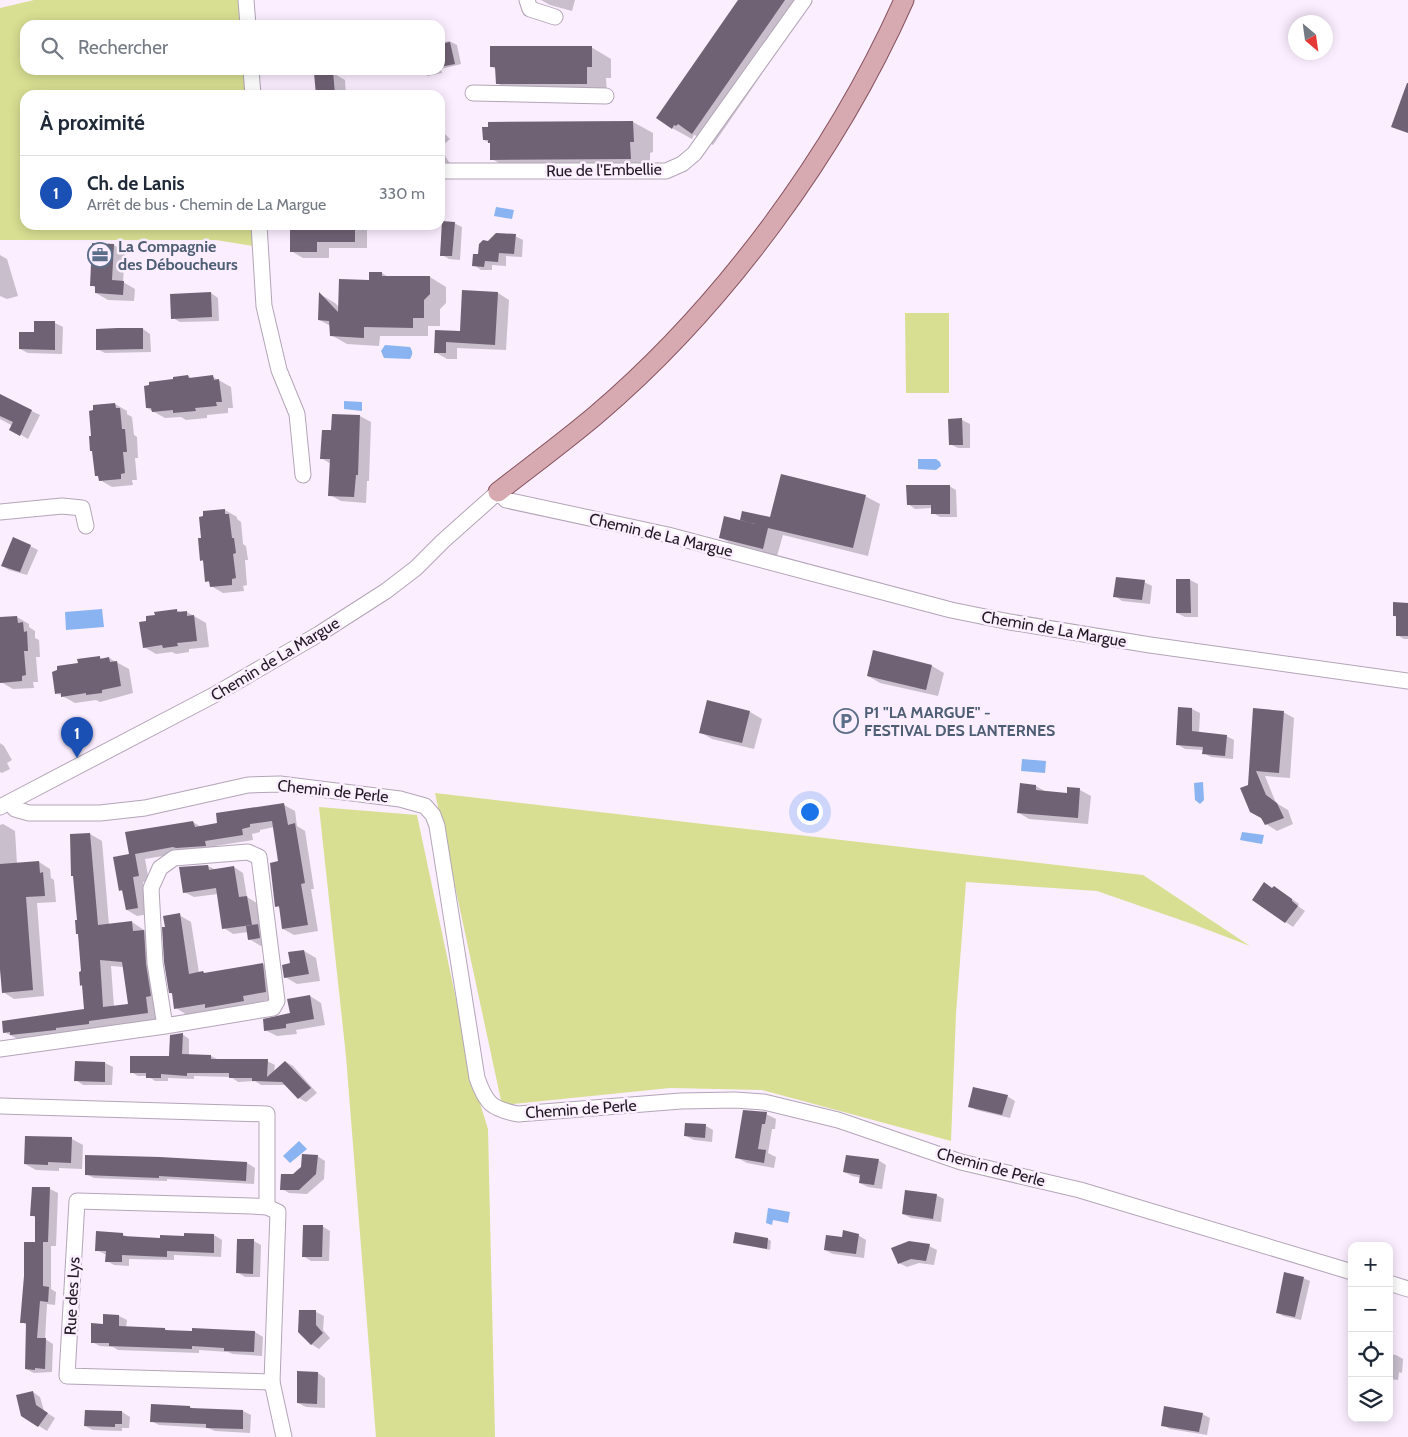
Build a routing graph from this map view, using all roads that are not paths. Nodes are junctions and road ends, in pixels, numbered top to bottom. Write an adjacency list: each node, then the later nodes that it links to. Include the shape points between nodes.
1 (246, 0): 6 (street)
2 (527, 0): 5 (street, via 530,9)
3 (804, 0): 11 (street, Rue de l'Embellie, via 694,154 666,172)
4 (904, 0): 14 (main road, via 875,61 829,141 778,215 718,292 661,354 596,415)
5 (555, 17)
6 (248, 20)
7 (251, 75): 8 (street)
8 (253, 90)
9 (473, 93): 10 (street)
10 (606, 96)
11 (445, 171)
12 (259, 230): 13 (street, via 264,306 278,370 297,414)
13 (303, 475)
14 (498, 492): 17 (street, Chemin de La Margue, via 506,500 668,535 951,610 1111,639); 18 (street, Chemin de La Margue, via 416,568 319,634 214,695)
15 (0, 512): 16 (street, via 62,506 82,508)
16 (86, 526)
17 (1408, 681)
18 (5, 805): 23 (street, Chemin de Perle, via 29,813 100,813 145,808 248,785 280,784 400,799 425,806 437,826 477,1078 483,1095 501,1111 518,1114 681,1101 764,1102 838,1120 961,1162 1080,1190)
19 (164, 1026): 19 (street, via 273,1008 278,1001 259,857 248,852 174,858 160,868 151,888 155,963); 20 (street)
20 (0, 1049)
21 (0, 1106): 22 (street, via 267,1114)
22 (267, 1207): 26 (street, via 278,1212); 26 (street, Rue des Lys, via 77,1201 67,1376)
23 (1348, 1271)
24 (1393, 1284): 25 (street)
25 (1408, 1289)
26 (272, 1382): 27 (street)
27 (284, 1437)

